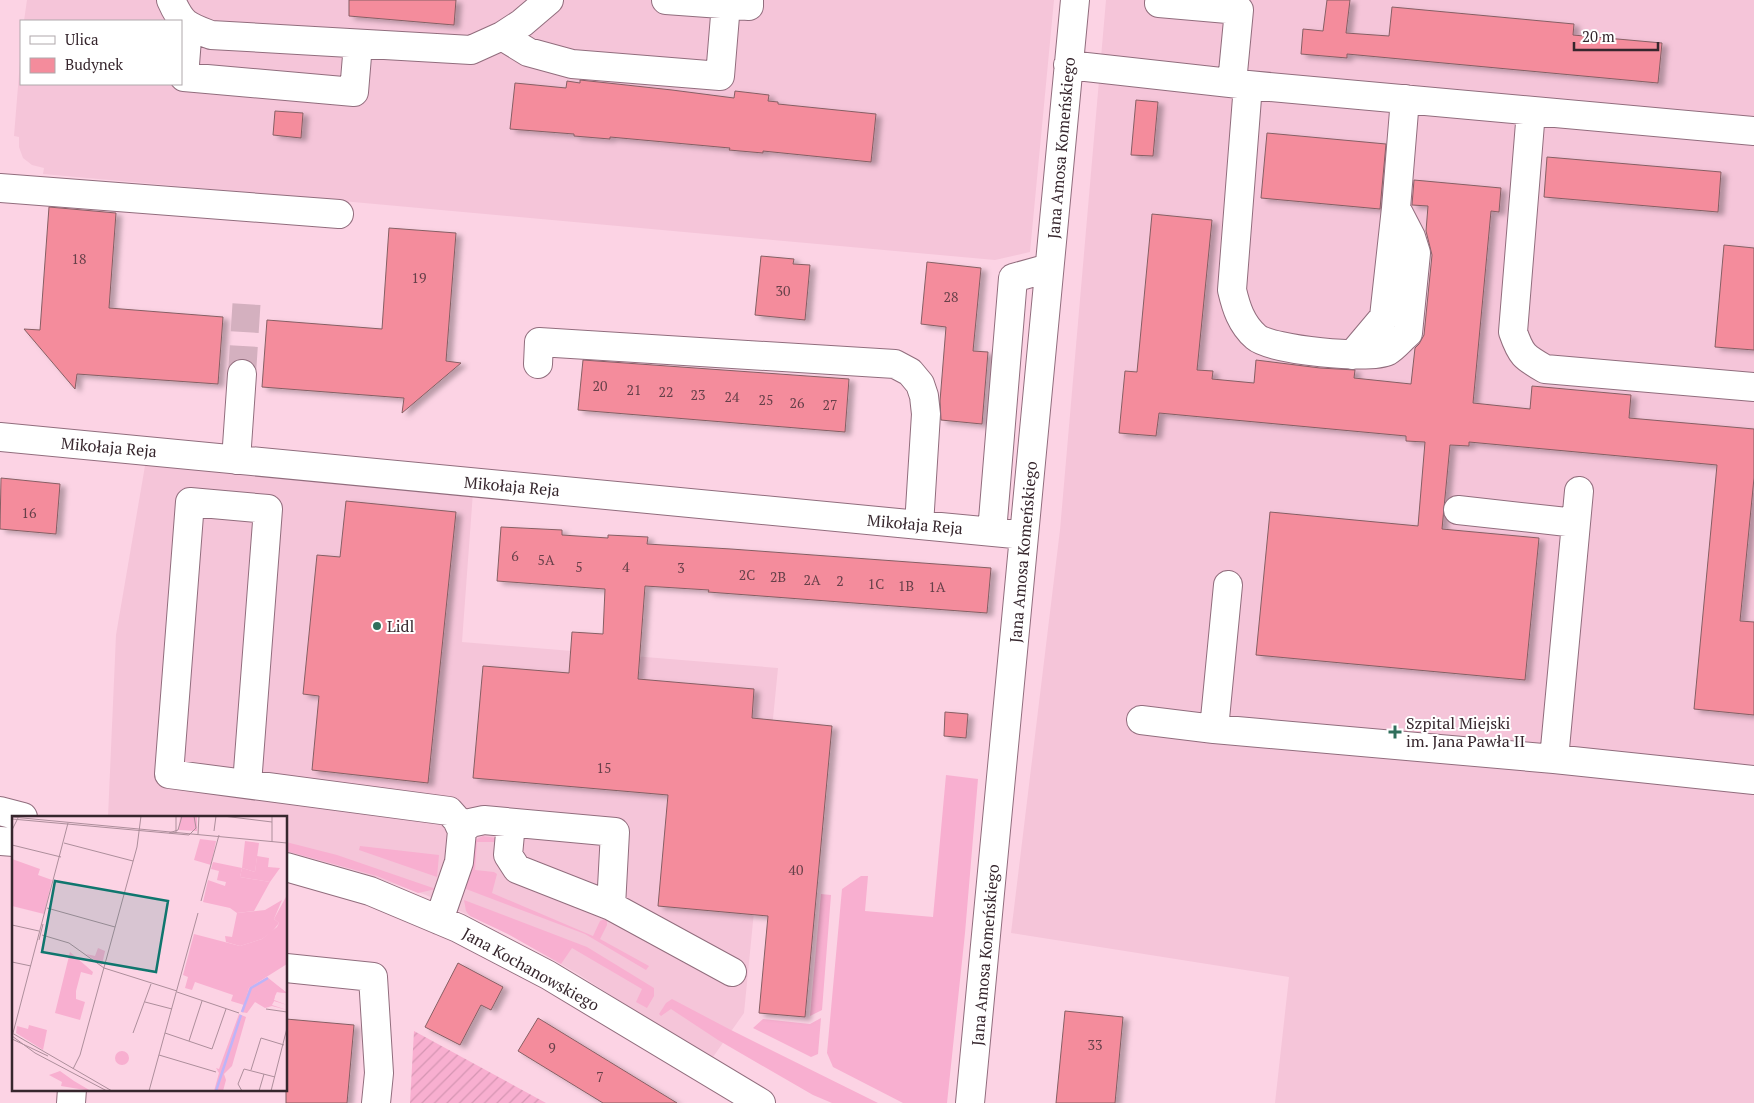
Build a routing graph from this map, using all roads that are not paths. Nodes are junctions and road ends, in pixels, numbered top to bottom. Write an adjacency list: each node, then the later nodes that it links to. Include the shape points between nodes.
1 (171, 0): 7 (street, via 178,16)
2 (549, 0): 8 (street)
3 (666, 0): 5 (street)
4 (1075, 0): 10 (street, Jana Amosa Komeńskiego)
5 (738, 2): 8 (street, via 720,76 572,64 528,52)
6 (1159, 3): 11 (street, via 1239,10)
7 (188, 26): 9 (street, via 211,35); 9 (street, via 184,77 354,92)
8 (502, 36): 9 (street, via 471,50)
9 (358, 44)
10 (1068, 65): 11 (street); 17 (street, Jana Amosa Komeńskiego)
11 (1240, 84): 12 (street); 12 (street, via 1232,290 1238,314 1257,338 1289,348 1352,355 1388,351 1408,333 1416,253 1396,208)
12 (1405, 99): 13 (street)
13 (1531, 112): 14 (street); 20 (street, via 1513,332 1526,358 1544,368)
14 (1754, 131)
15 (0, 188): 16 (street)
16 (339, 214)
17 (1049, 268): 27 (street, via 1013,278); 28 (street, Jana Amosa Komeńskiego)
18 (538, 364): 26 (street, via 539,342 895,364 910,372 920,384 924,396 926,414)
19 (242, 374): 22 (street)
20 (1754, 387)
21 (0, 437): 22 (street, Mikołaja Reja)
22 (236, 460): 26 (street, Mikołaja Reja)
23 (1579, 491): 25 (street)
24 (1458, 510): 25 (street)
25 (1576, 523): 32 (street)
26 (919, 525): 27 (street, Mikołaja Reja)
27 (992, 532): 28 (street, Mikołaja Reja)
28 (1024, 535): 48 (street, Jana Amosa Komeńskiego)
29 (1228, 585): 31 (street)
30 (1141, 720): 31 (street)
31 (1214, 729): 32 (street)
32 (1554, 759): 33 (street)
33 (1754, 780)
34 (247, 784): 34 (street, via 268,509 190,502 169,774); 38 (street, via 449,811)
35 (0, 811): 36 (street)
36 (19, 816)
37 (511, 822): 38 (street, via 484,820 470,823); 40 (street, via 508,855 517,869); 40 (street, via 615,832)
38 (462, 831): 41 (street, via 460,862)
39 (288, 867): 41 (street, Jana Kochanowskiego, via 370,891)
40 (611, 906): 43 (street)
41 (439, 920): 47 (street, Jana Kochanowskiego, via 548,975)
42 (288, 968): 46 (street, via 373,977 379,1073)
43 (732, 972)
44 (72, 1090): 45 (street)
45 (71, 1103)
46 (376, 1103)
47 (761, 1103)
48 (970, 1103)

